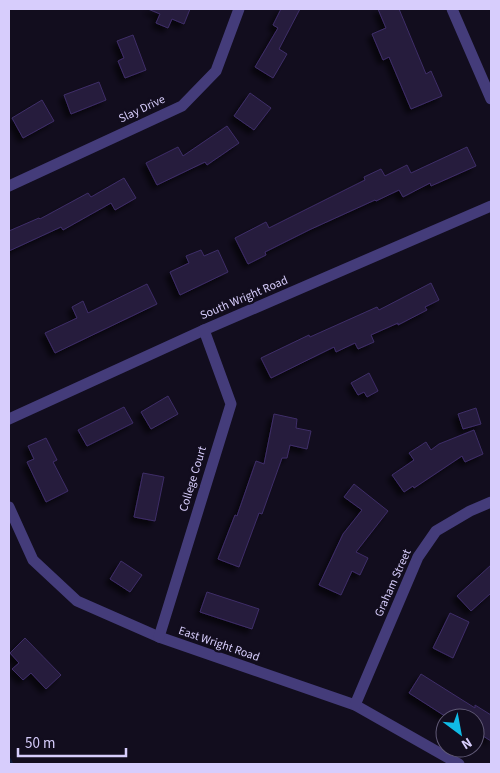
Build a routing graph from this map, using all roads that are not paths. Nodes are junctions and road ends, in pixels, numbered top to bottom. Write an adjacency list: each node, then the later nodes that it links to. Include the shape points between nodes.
1 (239, 9): 4 (street, Slay Drive, via 216,72 182,106)
2 (452, 9): 3 (street)
3 (491, 99)
4 (9, 186)
5 (491, 206): 6 (street, South Wright Road)
6 (204, 330): 7 (street, South Wright Road); 10 (street, College Court, via 231,404)
7 (9, 419)
8 (491, 502): 11 (street, Graham Street, via 436,531 418,557)
9 (9, 507): 10 (street, East Wright Road, via 33,560 77,601)
10 (158, 637): 11 (street, East Wright Road)
11 (354, 705): 12 (street, East Wright Road)
12 (459, 764)

